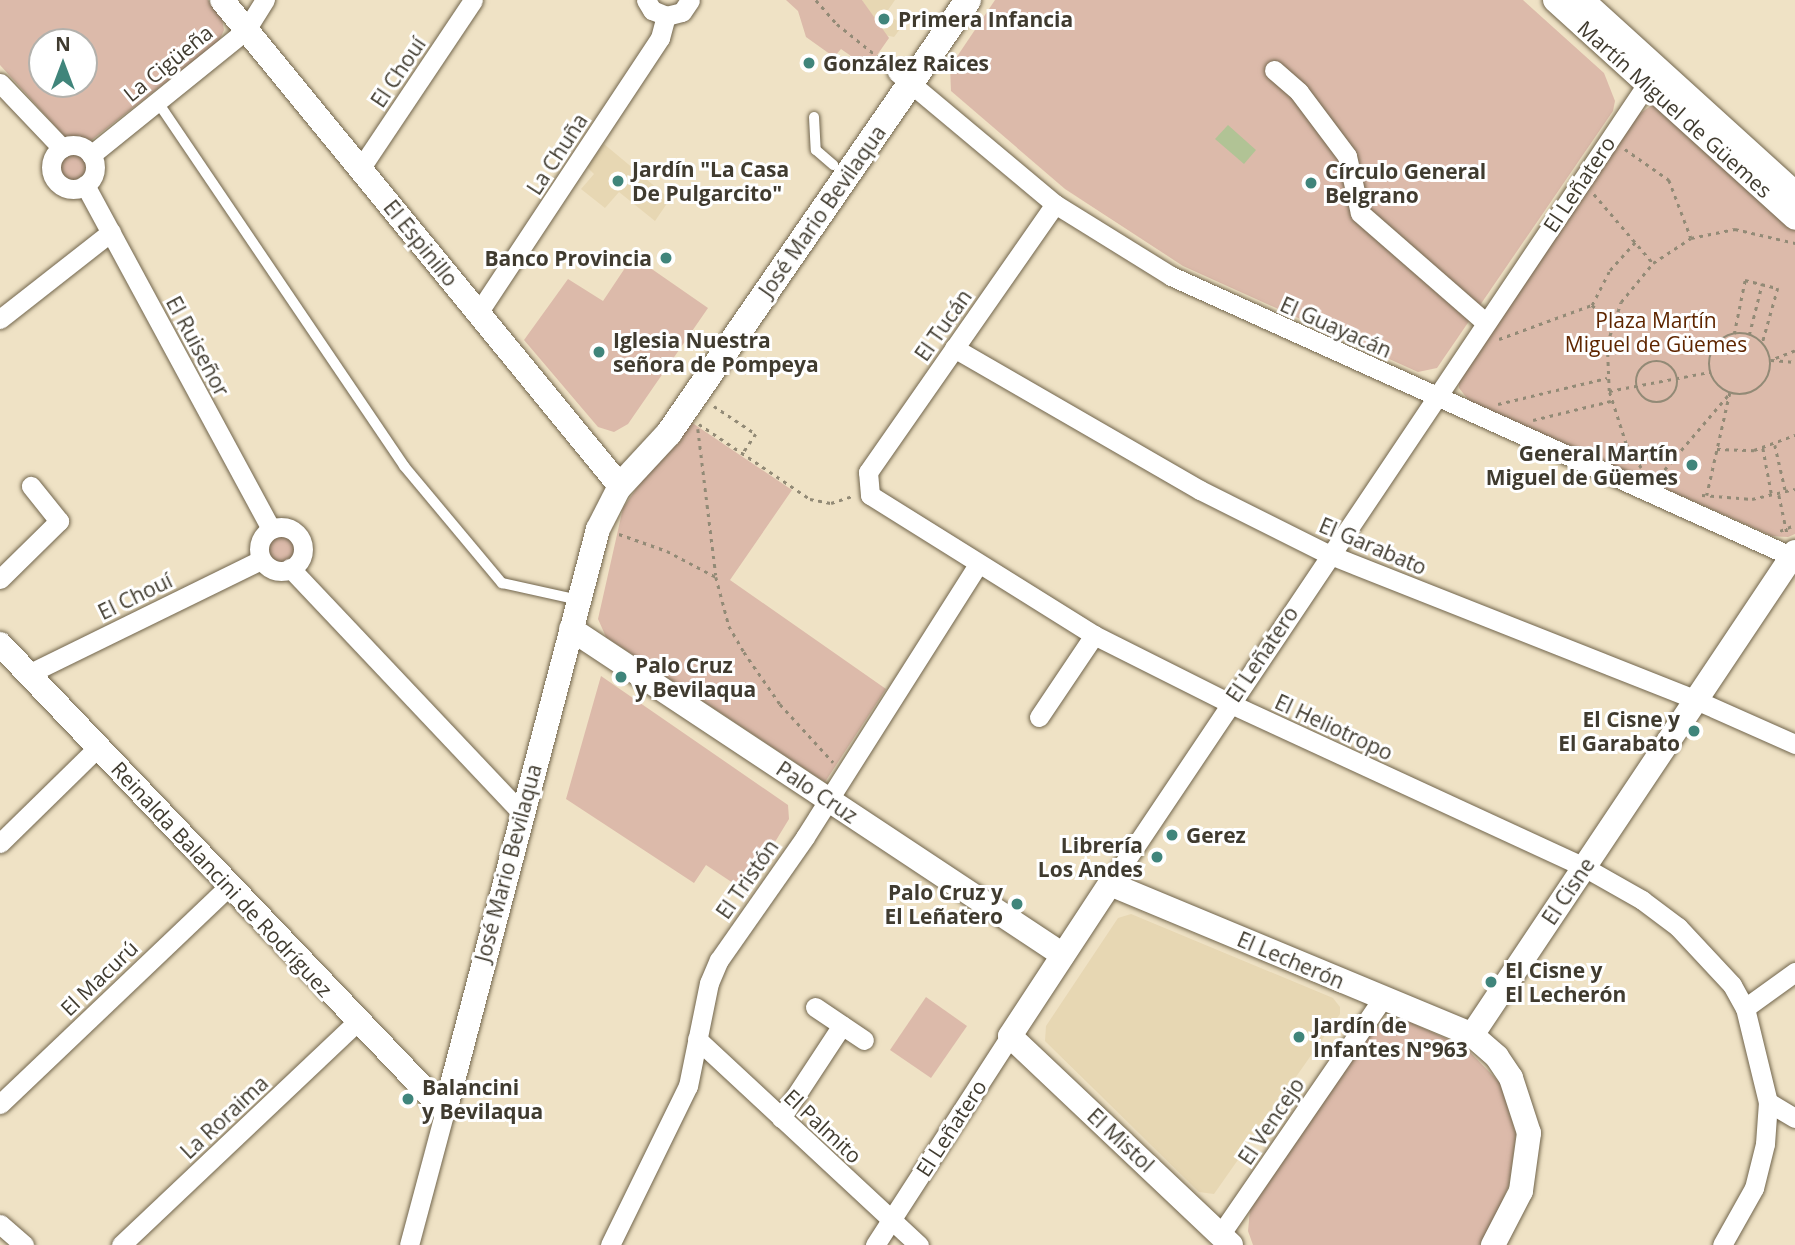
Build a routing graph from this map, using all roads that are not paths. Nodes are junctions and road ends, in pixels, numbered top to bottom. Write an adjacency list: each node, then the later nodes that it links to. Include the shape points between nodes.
1 (222, 0): 11 (street, El Espinillo)
2 (265, 0): 11 (street, La Cigüeña)
3 (473, 0): 21 (street, El Chouí)
4 (646, 0): 10 (street, via 652,10)
5 (690, 0): 10 (street, via 682,12)
6 (947, 0): 14 (main road, José Mario Bevilaqua)
7 (968, 0): 14 (main road, José Mario Bevilaqua)
8 (1555, 0): 13 (street, Martín Miguel de Güemes)
9 (1582, 0): 13 (street, Martín Miguel de Güemes)
10 (666, 16): 27 (street, La Chuña, via 660,38)
11 (246, 30): 16 (street, La Cigüeña); 21 (street, El Espinillo)
12 (1274, 70): 29 (street, via 1299,92 1348,156 1360,213)
13 (1653, 76): 23 (street, Martín Miguel de Güemes); 25 (street, Martín Miguel de Güemes); 29 (street, El Leñatero)
14 (904, 78): 20 (main road, José Mario Bevilaqua); 24 (street, El Guayacán); 33 (main road, José Mario Bevilaqua, via 668,433)
15 (0, 83): 18 (street)
16 (157, 101): 19 (street, La Cigüeña); 42 (lane, via 404,466 502,583)
17 (814, 117): 20 (lane, via 816,150)
18 (62, 148): 19 (street, via 81,147); 22 (street, via 52,158 54,179 65,188)
19 (91, 155): 22 (street, via 94,175)
20 (833, 165): 33 (main road, José Mario Bevilaqua, via 654,423)
21 (360, 169): 27 (street, El Espinillo)
22 (85, 186): 26 (street, El Ruiseñor)
23 (1795, 193)
24 (1055, 204): 30 (street, El Tucán); 31 (street, El Guayacán, via 1171,276)
25 (1795, 218)
26 (111, 232): 28 (street); 35 (street, El Ruiseñor)
27 (478, 313): 33 (street, El Espinillo)
28 (0, 319)
29 (1491, 327): 31 (street, El Leñatero)
30 (954, 348): 32 (street, El Tucán); 37 (street, El Garabato, via 1200,491)
31 (1435, 396): 36 (street, El Guayacán); 37 (street, El Leñatero)
32 (867, 478): 39 (street, El Heliotropo, via 879,503)
33 (620, 485): 42 (street, José Mario Bevilaqua, via 598,529)
34 (32, 486): 41 (street, via 60,521)
35 (271, 529): 38 (street, via 261,539); 40 (street, via 284,527 301,539 300,559)
36 (1792, 550): 47 (street, El Cisne)
37 (1328, 554): 47 (street, El Garabato); 48 (street, El Leñatero)
38 (261, 560): 40 (street, via 271,569); 46 (street, El Chouí)
39 (978, 564): 44 (street, El Heliotropo); 52 (street, El Tristón)
40 (290, 569): 53 (street)
41 (0, 579)
42 (579, 600): 43 (street, José Mario Bevilaqua)
43 (571, 629): 52 (street, Palo Cruz); 53 (street, José Mario Bevilaqua)
44 (1094, 635): 48 (street, El Heliotropo); 49 (street)
45 (0, 645): 46 (street, Reinalda Balancini de Rodríguez)
46 (28, 674): 51 (street, Reinalda Balancini de Rodríguez)
47 (1696, 699): 50 (street, El Garabato); 55 (street, El Cisne)
48 (1229, 703): 55 (street, El Heliotropo); 56 (street, El Leñatero)
49 (1039, 717)
50 (1795, 744)
51 (97, 748): 54 (street); 57 (street, Reinalda Balancini de Rodríguez)
52 (829, 800): 58 (street, Palo Cruz); 67 (street, El Tristón, via 719,960)
53 (521, 813): 71 (street, José Mario Bevilaqua)
54 (0, 843)
55 (1584, 867): 62 (street, El Heliotropo, via 1678,927 1732,985); 65 (street, El Cisne)
56 (1110, 884): 58 (street, El Leñatero); 60 (street, El Lecherón)
57 (229, 886): 63 (street, Reinalda Balancini de Rodríguez); 70 (street, El Macurú)
58 (1063, 955): 66 (street, El Leñatero)
59 (1795, 972): 62 (street)
60 (1383, 998): 65 (street, El Lecherón); 76 (street, El Vencejo)
61 (815, 1007): 64 (street)
62 (1745, 1008): 69 (street, El Heliotropo)
63 (357, 1022): 71 (street, Reinalda Balancini de Rodríguez); 80 (street, La Roraima)
64 (842, 1025): 68 (street); 72 (street)
65 (1472, 1035): 78 (street, via 1497,1057 1511,1078 1529,1133 1521,1191)
66 (1010, 1036): 74 (street, El Leñatero); 76 (street, El Mistol)
67 (697, 1039): 72 (street, El Palmito); 81 (street, El Tristón, via 678,1113)
68 (863, 1040)
69 (1768, 1102): 73 (street); 84 (street, El Heliotropo, via 1765,1144 1754,1188)
70 (0, 1104)
71 (445, 1111): 77 (street, José Mario Bevilaqua)
72 (781, 1118): 74 (street, El Palmito)
73 (1795, 1118)
74 (891, 1219): 82 (street, El Leñatero); 83 (street, El Palmito)
75 (0, 1224): 79 (street)
76 (1226, 1240)
77 (413, 1243)
78 (1496, 1244)
79 (24, 1245)
80 (121, 1245)
81 (610, 1245)
82 (875, 1245)
83 (919, 1245)
84 (1722, 1245)

